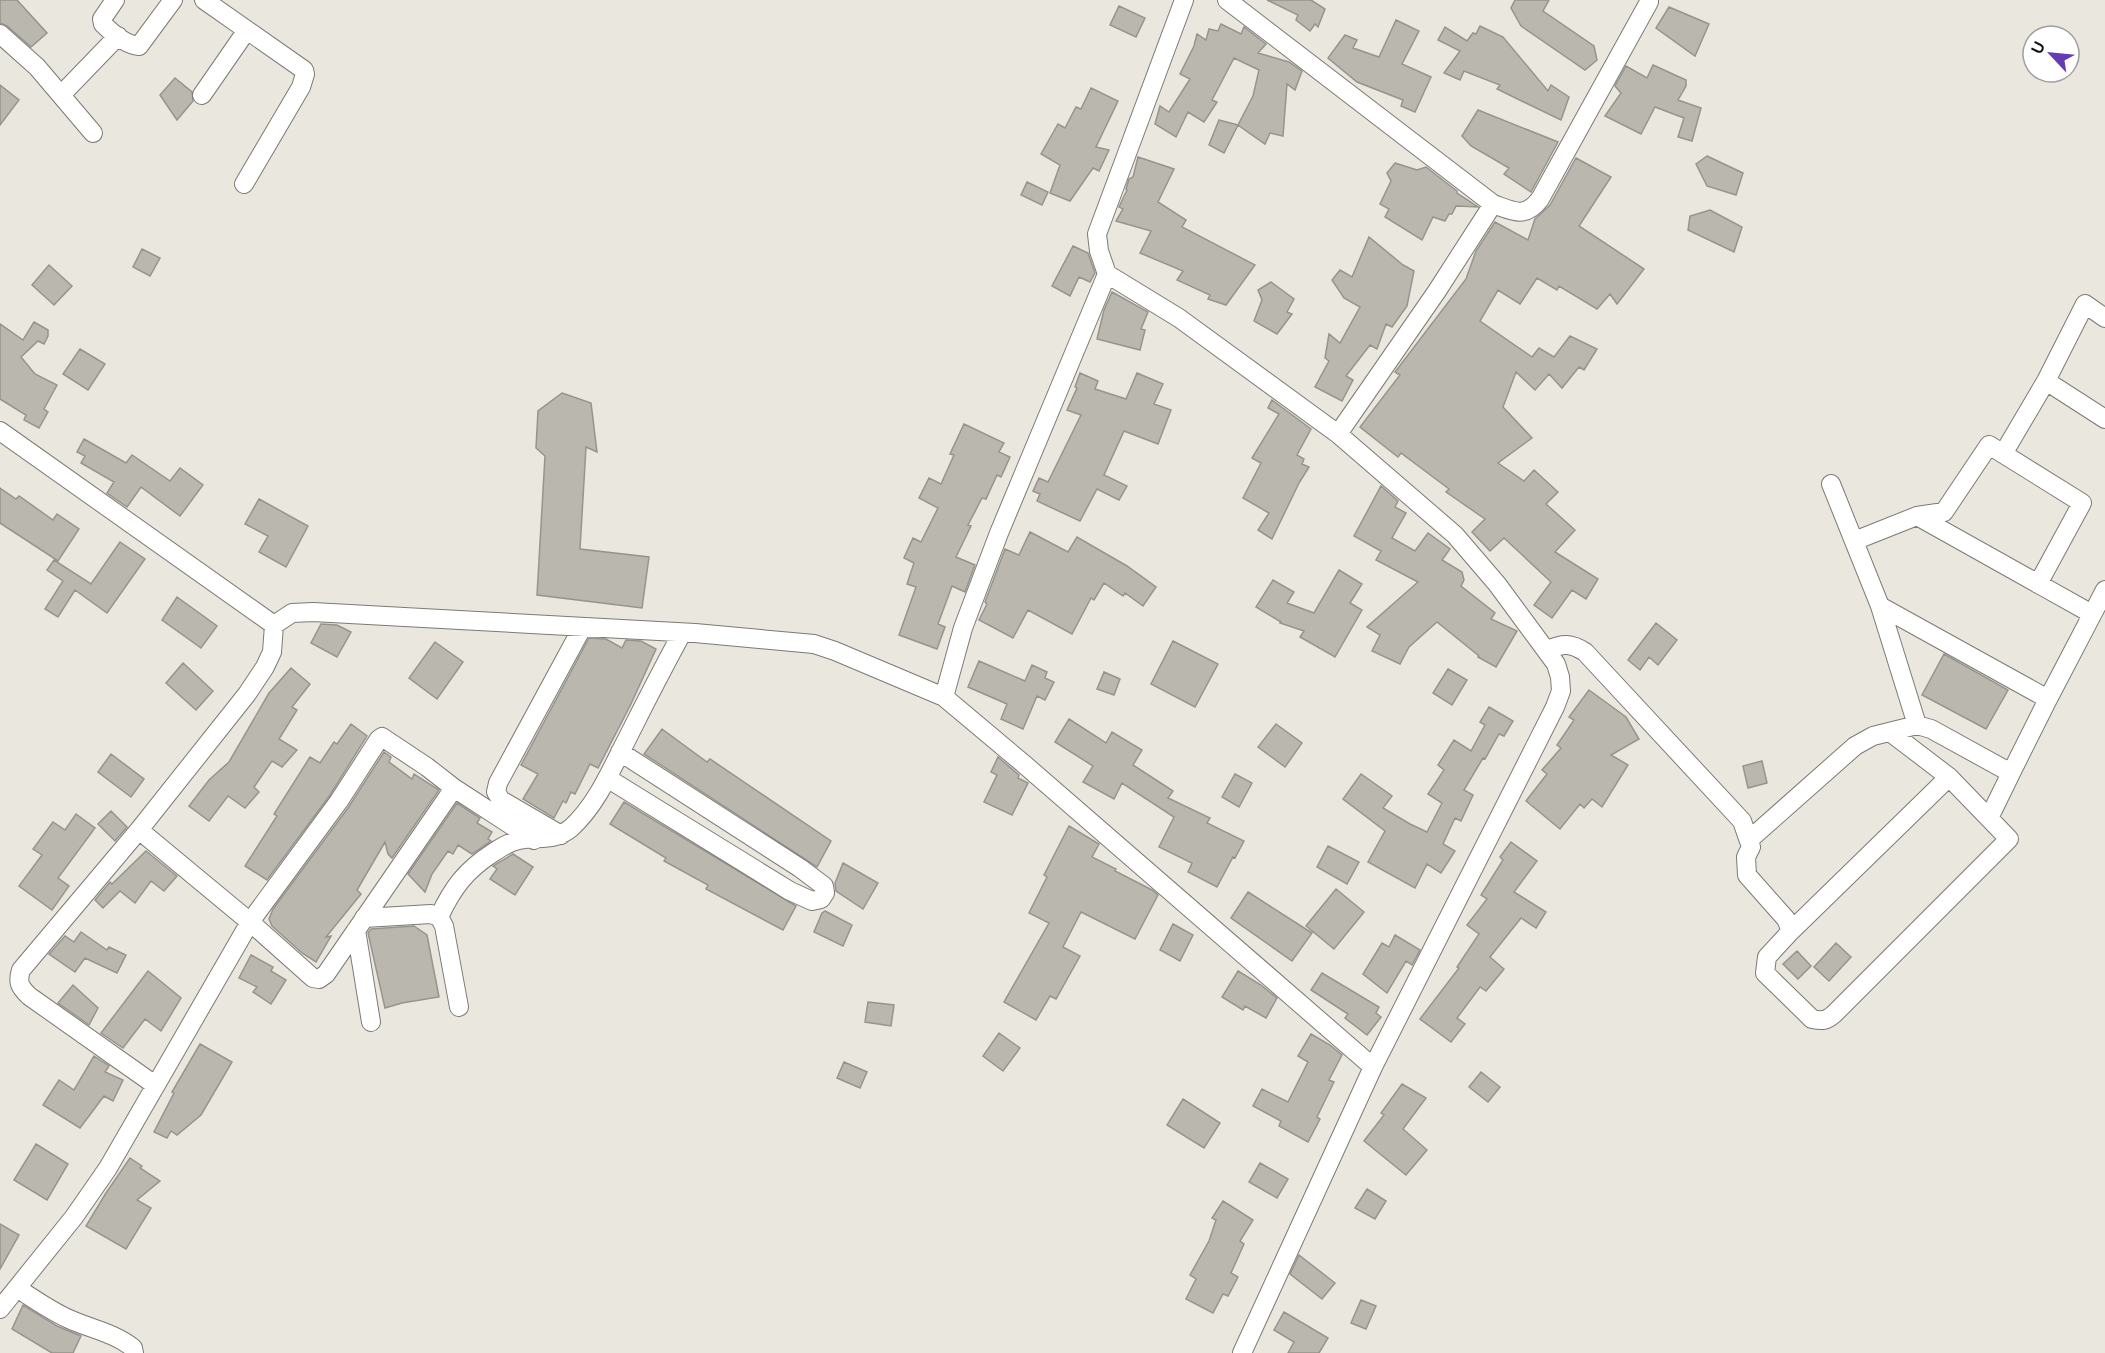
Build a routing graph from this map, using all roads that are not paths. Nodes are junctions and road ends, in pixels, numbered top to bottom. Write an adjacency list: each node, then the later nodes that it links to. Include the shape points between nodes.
1 (115, 0): 9 (street, via 102,19)
2 (173, 0): 9 (street, via 139,46)
3 (204, 0): 7 (street)
4 (1184, 0): 15 (street, via 1097,234)
5 (1227, 0): 14 (street)
6 (1649, 2): 14 (street, via 1540,200 1525,212)
7 (247, 30): 11 (street); 13 (street, via 306,74)
8 (0, 34): 10 (street)
9 (118, 36): 10 (street)
10 (61, 95): 12 (street)
11 (202, 95)
12 (93, 133)
13 (244, 184)
14 (1493, 204): 20 (street)
15 (1107, 274): 20 (street, via 1179,318); 33 (street, via 999,533 963,628)
16 (2105, 318): 17 (street, via 2085,304)
17 (2046, 381): 18 (street); 21 (street)
18 (2105, 419)
19 (0, 431): 29 (street)
20 (1338, 434): 32 (street, via 1455,535)
21 (2003, 454): 23 (street, via 1989,445 1944,512); 25 (street, via 2082,503)
22 (1831, 484): 24 (street)
23 (1917, 516): 24 (street); 25 (street)
24 (1854, 541): 27 (street)
25 (2038, 584): 28 (street)
26 (2105, 590): 28 (street)
27 (1880, 606): 34 (street); 35 (street)
28 (2092, 614): 34 (street)
29 (273, 625): 30 (street, via 292,612 302,612); 43 (street, via 272,652 247,694)
30 (582, 628): 31 (street); 44 (street, via 496,792 501,800)
31 (682, 633): 33 (street, via 814,644); 37 (street)
32 (1548, 650): 45 (street, via 1560,644 1573,645 1585,652 1742,821); 53 (street, via 1560,677 1561,691 1555,707)
33 (945, 697): 53 (street)
34 (2048, 699): 38 (street)
35 (1917, 725): 36 (street); 38 (street)
36 (1890, 732): 39 (street); 45 (street, via 1855,746)
37 (620, 752): 40 (street); 40 (street, via 825,886 825,893 812,901 790,891)
38 (2011, 773): 42 (street)
39 (1949, 777): 42 (street); 50 (street)
40 (607, 778): 44 (street, via 580,819)
41 (454, 788): 46 (street); 48 (street, via 385,738 379,739 339,801); 49 (street)
42 (1989, 818): 50 (street, via 2009,839 1828,1020 1812,1019 1765,973 1767,957)
43 (139, 830): 48 (street); 54 (street, via 21,970 18,979 29,996)
44 (561, 835): 46 (street)
45 (1750, 839): 50 (street, via 1747,875 1786,919)
46 (534, 840): 47 (street, via 506,844 476,863 463,876)
47 (439, 917): 49 (street, via 431,914); 51 (street)
48 (250, 922): 49 (street, via 309,976 319,979); 54 (street)
49 (360, 924): 52 (street)
50 (1791, 932)
51 (459, 1007)
52 (371, 1022)
53 (1373, 1067): 58 (street)
54 (155, 1085): 55 (street, via 108,1168)
55 (16, 1288): 56 (street); 57 (street, via 70,1320 125,1341)
56 (0, 1309)
57 (134, 1353)
58 (1242, 1353)

